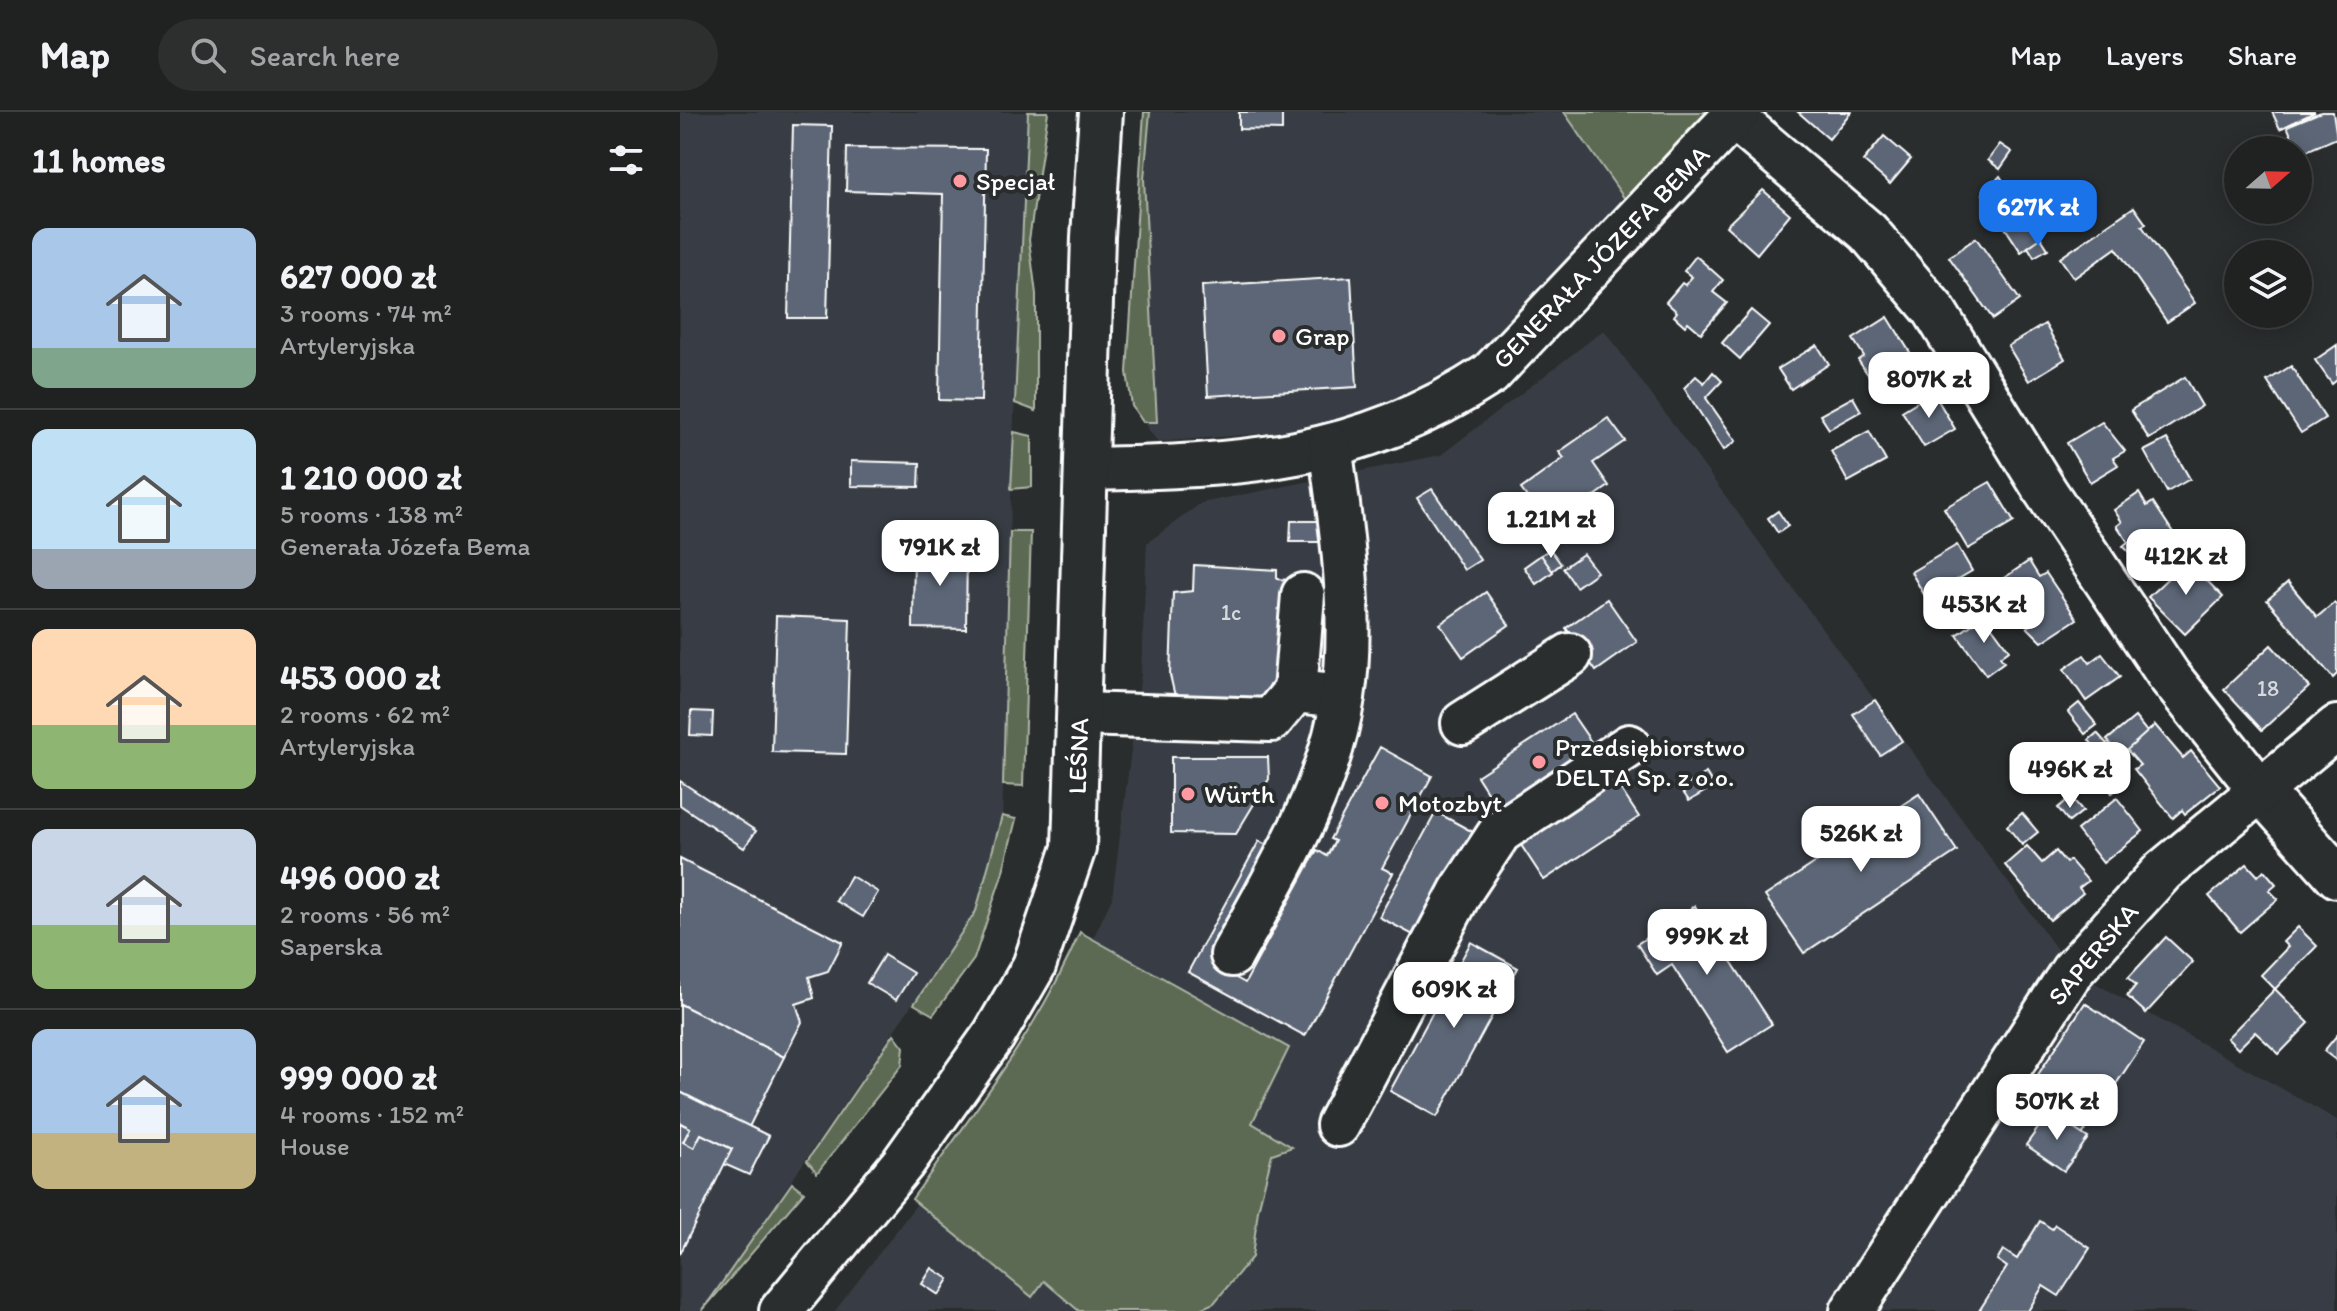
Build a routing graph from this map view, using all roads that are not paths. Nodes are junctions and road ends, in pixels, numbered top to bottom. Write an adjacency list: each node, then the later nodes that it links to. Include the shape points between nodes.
1 (1101, 112): 4 (street, LEŚNA)
2 (1736, 115): 3 (street, GENERAŁA JÓZEFA BEMA, via 1490,374 1420,416); 13 (street, via 1868,232 1934,310 2103,579 2169,676)
3 (1330, 446): 4 (street, GENERAŁA JÓZEFA BEMA, via 1204,466); 8 (street, via 1346,605)
4 (1086, 469): 9 (street, LEŚNA)
5 (1303, 595): 7 (street)
6 (1570, 655): 10 (street)
7 (1295, 691): 8 (street); 9 (street, via 1271,720)
8 (1343, 696): 15 (street, via 1312,801)
9 (1080, 714): 17 (street, LEŚNA, via 1074,848 1034,966 994,1035 903,1163)
10 (1463, 723)
11 (2337, 727): 13 (street, SAPERSKA)
12 (1629, 746): 16 (street, via 1500,832 1461,891)
13 (2260, 790): 14 (street); 18 (street, SAPERSKA, via 2163,871 2072,971)
14 (2337, 876)
15 (1232, 955)
16 (1338, 1125)
17 (781, 1311)
18 (1852, 1311)

